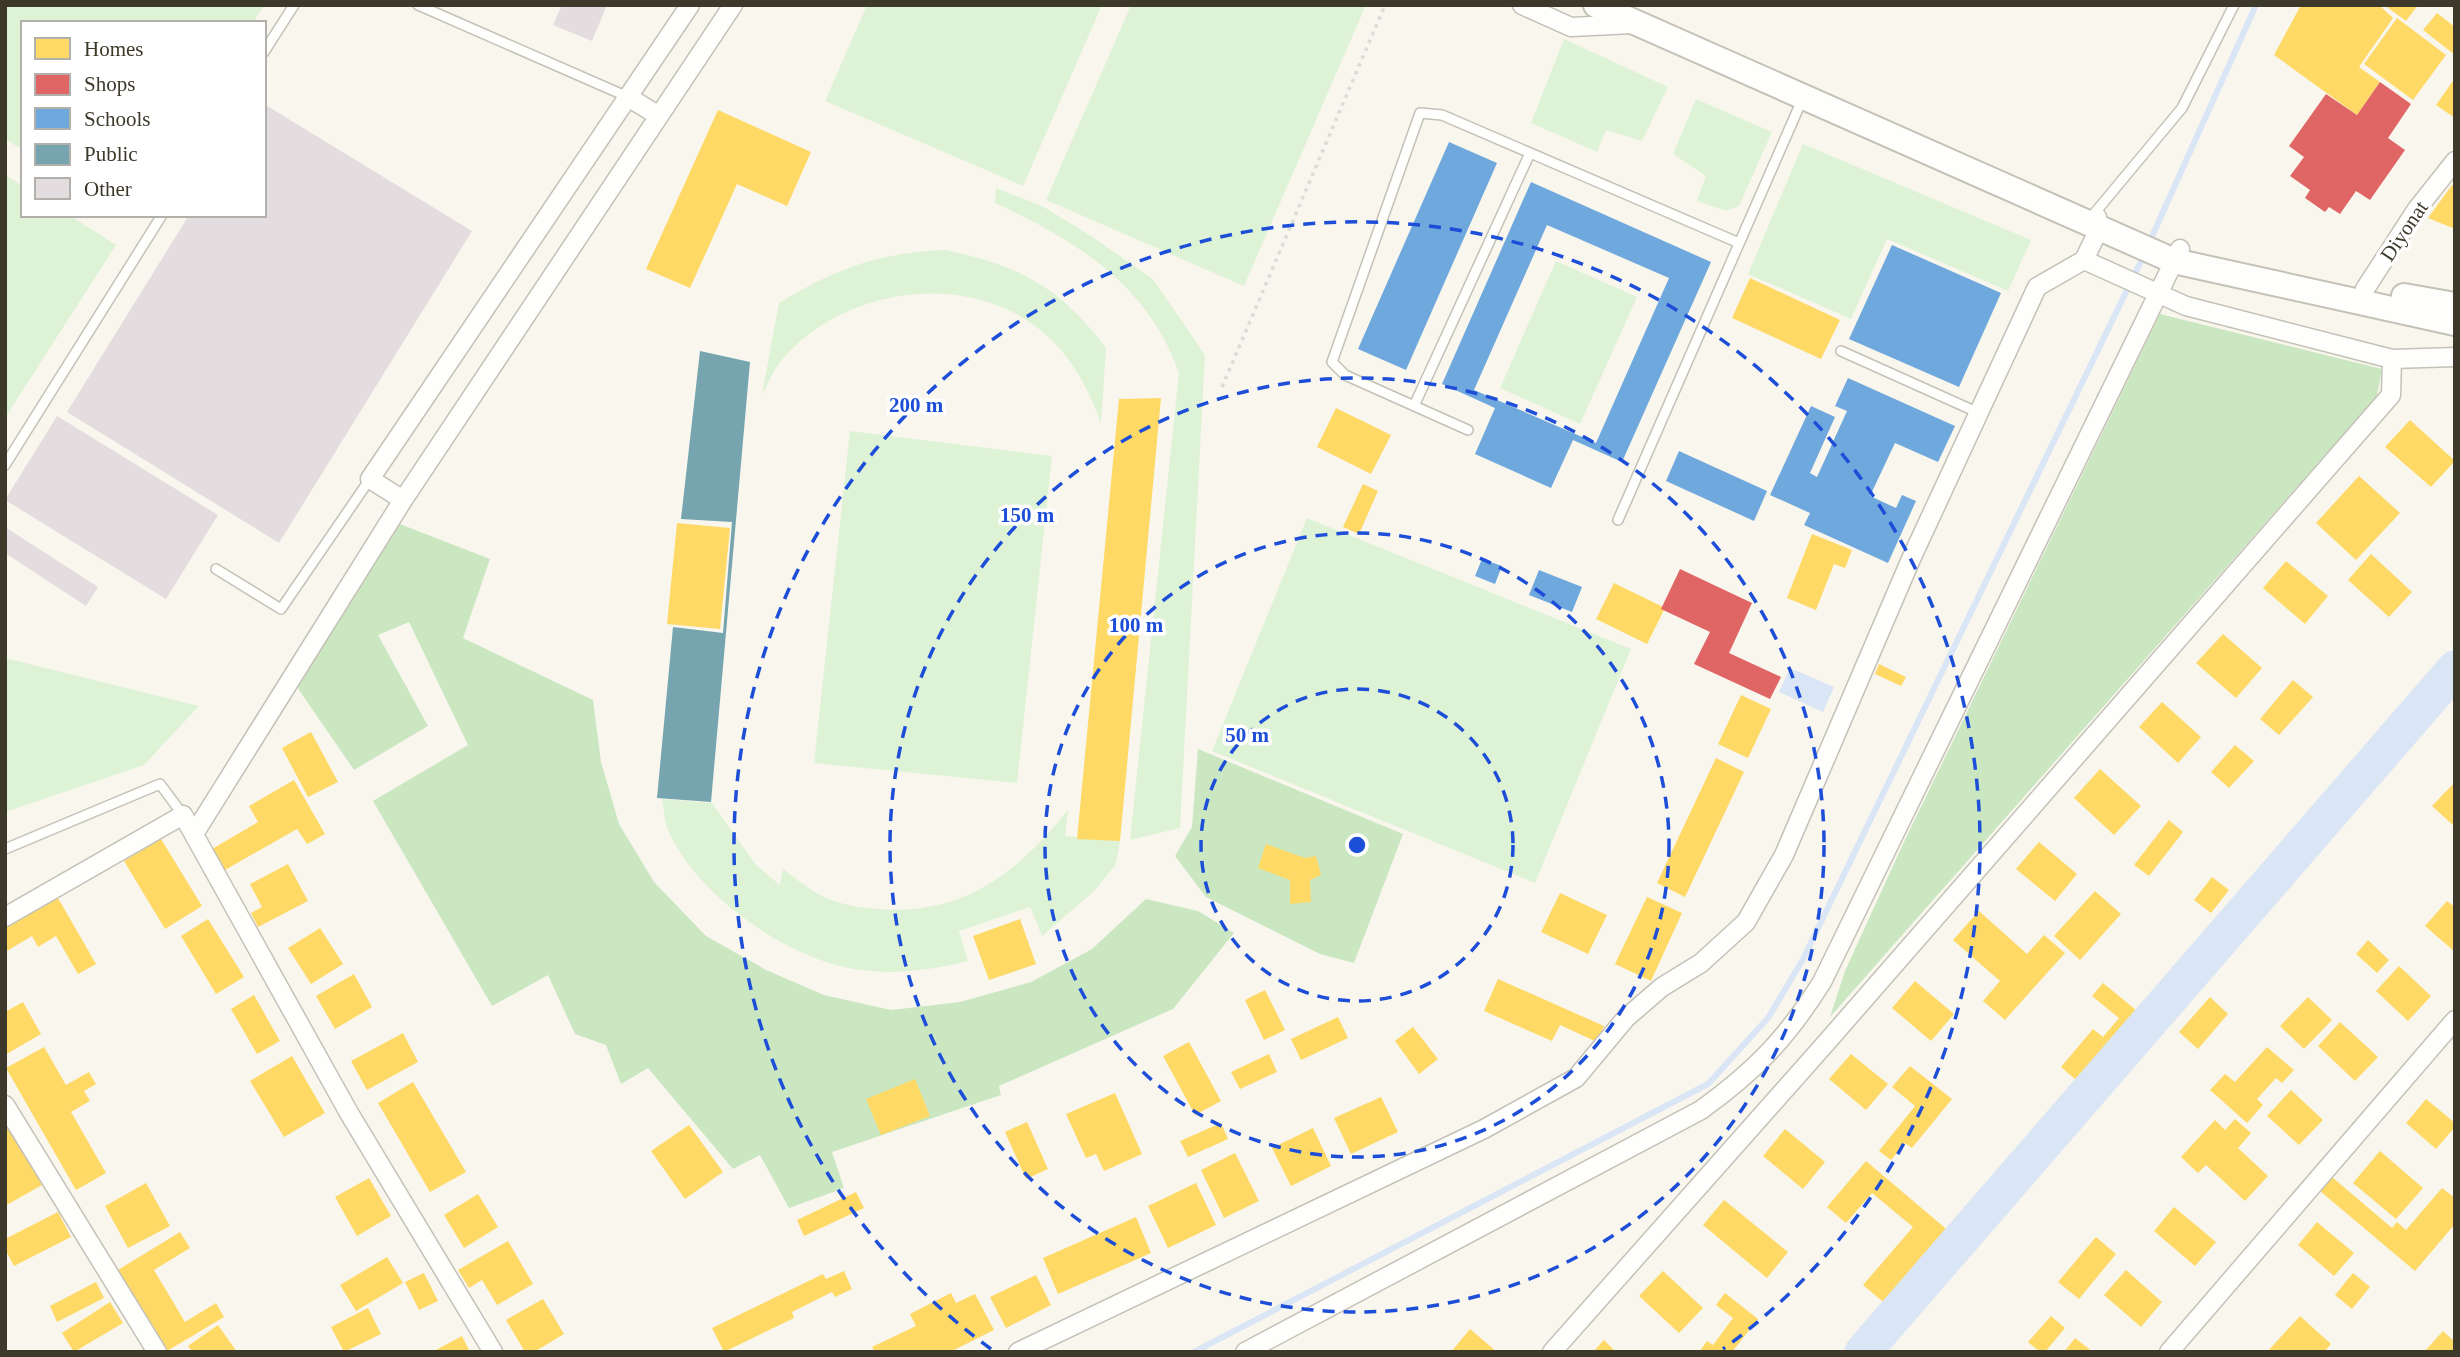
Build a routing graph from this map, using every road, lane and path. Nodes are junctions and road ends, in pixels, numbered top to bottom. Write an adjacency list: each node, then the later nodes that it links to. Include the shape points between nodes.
1 (294, 5): 10 (lane)
2 (418, 5): 11 (lane)
3 (690, 5): 11 (street)
4 (733, 5): 13 (street)
5 (1385, 5): 28 (path)
6 (1522, 5): 9 (street, via 1571,27)
7 (1597, 5): 9 (main road)
8 (2234, 5): 17 (lane, via 2182,108)
9 (1636, 15): 12 (main road); 17 (main road)
10 (266, 49)
11 (628, 97): 13 (street); 33 (street)
12 (1803, 98): 17 (main road); 18 (lane)
13 (659, 116): 34 (street)
14 (1530, 153): 18 (lane); 29 (lane); 29 (lane, via 1442,115 1420,113 1332,362 1345,375)
15 (2455, 161): 22 (street, Diyonat, via 2417,209)
16 (161, 217): 32 (lane)
17 (2100, 223): 19 (main road); 20 (street)
18 (1739, 243): 35 (lane)
19 (2170, 253): 21 (street); 22 (main road)
20 (2084, 260): 21 (street); 30 (street, via 2037,287)
21 (2157, 293): 27 (street, via 2186,306); 46 (street, via 1822,982 1795,1025 1762,1061 1701,1110)
22 (2363, 297): 23 (main road); 24 (main road)
23 (2455, 305)
24 (2455, 323)
25 (1841, 351): 30 (lane)
26 (2455, 357): 27 (street)
27 (2392, 359): 47 (street, via 2391,395)
28 (1222, 387)
29 (1414, 406): 31 (lane)
30 (1979, 412): 45 (street, via 1784,855 1746,922 1723,945 1626,1018 1576,1079 1484,1129)
31 (1468, 430)
32 (5, 465)
33 (370, 479): 34 (street); 36 (lane, via 281,609)
34 (403, 500): 38 (street)
35 (1618, 520)
36 (216, 569)
37 (183, 815): 38 (street); 39 (lane, via 160,784); 40 (street)
38 (194, 834): 44 (street, via 349,1113)
39 (5, 849)
40 (5, 917)
41 (2455, 1020): 48 (street)
42 (5, 1105): 43 (street)
43 (157, 1352)
44 (493, 1352)
45 (1018, 1352)
46 (1245, 1352)
47 (1552, 1352)
48 (2169, 1352)

